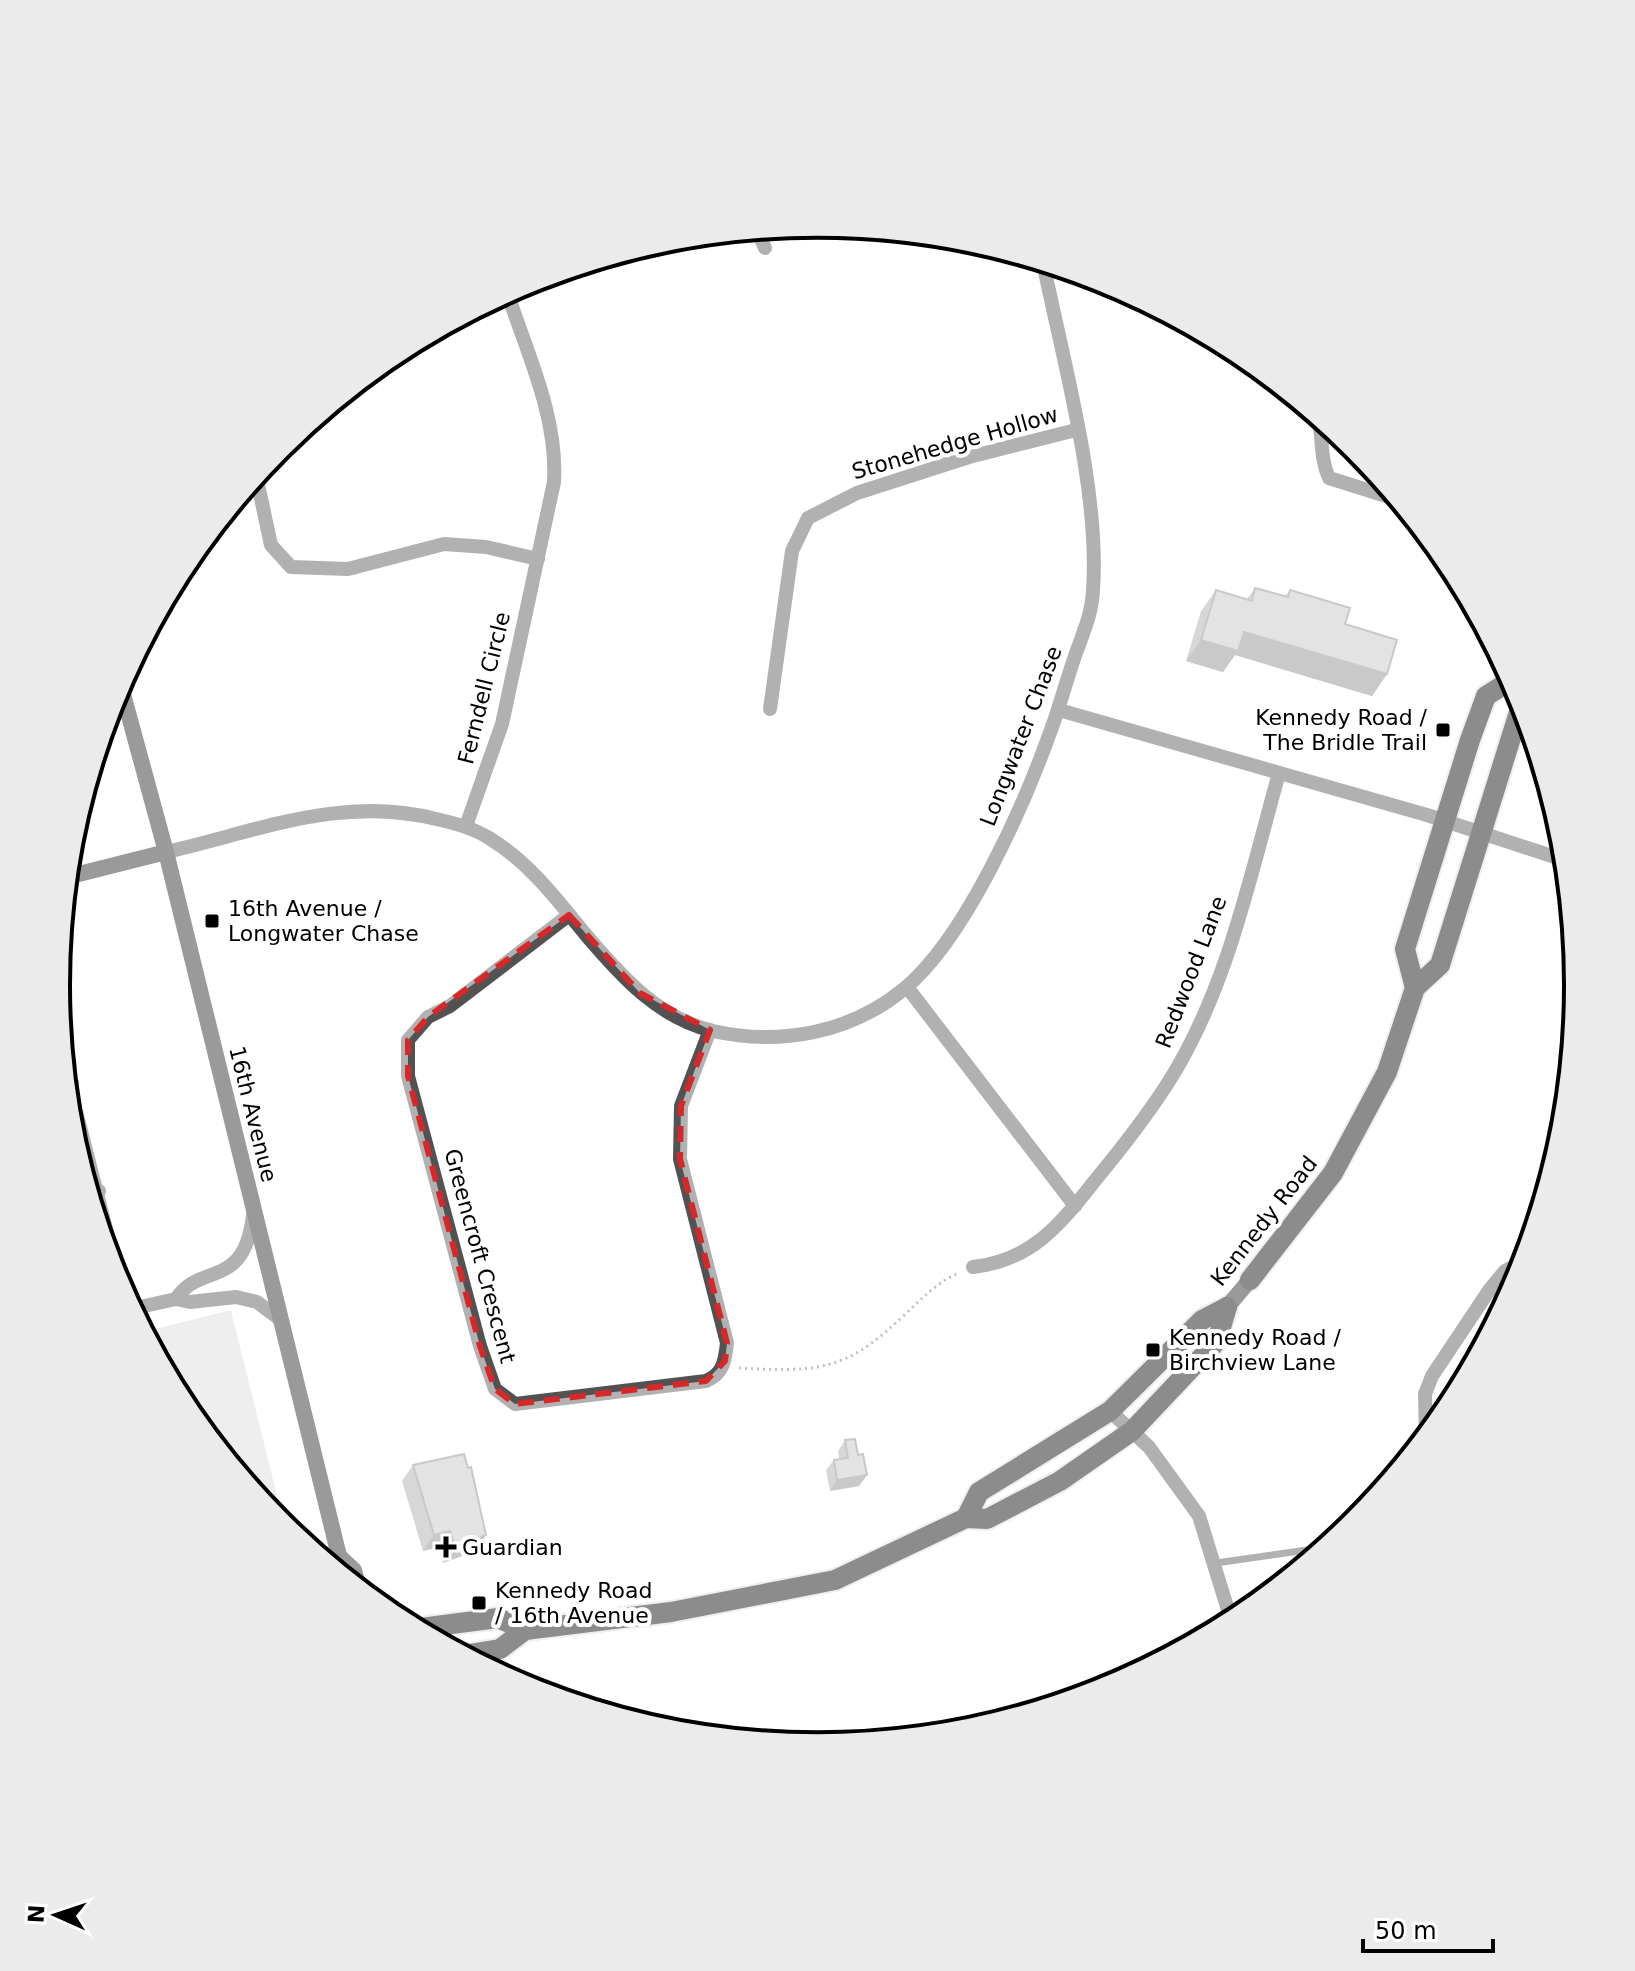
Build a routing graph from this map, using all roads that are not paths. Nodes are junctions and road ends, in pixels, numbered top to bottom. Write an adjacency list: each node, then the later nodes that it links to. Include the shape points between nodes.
1 (762, 241): 2 (street)
2 (765, 248)
3 (1045, 274): 5 (street, Longwater Chase)
4 (511, 304): 9 (street, Ferndell Circle, via 556,453)
5 (1076, 430): 12 (street, Stonehedge Hollow, via 871,489 808,518 792,551); 13 (street, Longwater Chase, via 1089,507 1093,589 1088,623)
6 (1322, 434): 8 (street, via 1329,478)
7 (259, 489): 9 (street, via 271,545 291,567 348,569 444,544)
8 (1381, 494)
9 (538, 559): 17 (street, Ferndell Circle, via 502,724)
10 (1502, 686): 16 (main road, Kennedy Road, via 1486,696)
11 (125, 703): 19 (main road, 16th Avenue)
12 (770, 709)
13 (1059, 710): 15 (street); 23 (street, Longwater Chase, via 1010,832 954,927)
14 (1516, 721): 18 (main road, Kennedy Road)
15 (1279, 773): 16 (street); 26 (street, Redwood Lane, via 1244,896 1198,1026 1167,1084)
16 (1446, 822): 18 (street); 24 (main road, Kennedy Road, via 1405,949)
17 (466, 826): 19 (street, Longwater Chase, via 406,811 365,808 285,821); 22 (street, Longwater Chase, via 491,838 543,882)
18 (1482, 835): 20 (street); 24 (main road, Kennedy Road, via 1440,965)
19 (166, 852): 21 (main road); 27 (main road, 16th Avenue)
20 (1554, 857)
21 (78, 874)
22 (569, 915): 25 (street, Longwater Chase, via 640,993); 25 (street, Greencroft Crescent, via 428,1017 408,1040 408,1076 491,1378 515,1404 706,1381 722,1367 727,1343 680,1159 681,1106)
23 (907, 987): 25 (street, Longwater Chase, via 885,1004 812,1035 791,1039); 26 (street)
24 (1415, 988): 30 (main road, Kennedy Road, via 1387,1072 1333,1173)
25 (710, 1030)
26 (1075, 1206): 28 (street, Redwood Lane, via 1030,1247 1002,1264)
27 (254, 1209): 31 (street, via 241,1255 224,1272 183,1288); 34 (main road, 16th Avenue)
28 (973, 1267)
29 (1509, 1269): 36 (street, via 1432,1376 1425,1394)
30 (1250, 1280): 33 (main road, Kennedy Road)
31 (176, 1299): 32 (street); 34 (street, via 236,1297 257,1302)
32 (142, 1305)
33 (1227, 1307): 35 (main road, Kennedy Road, via 1202,1320); 37 (main road, Kennedy Road, via 1217,1341)
34 (281, 1320): 40 (main road, 16th Avenue)
35 (1110, 1411): 37 (street); 38 (main road, Kennedy Road, via 979,1492)
36 (1426, 1420)
37 (1132, 1431): 38 (main road, Kennedy Road, via 1060,1481 987,1519); 41 (street, via 1199,1516)
38 (966, 1518): 44 (main road, Kennedy Road, via 835,1580 671,1612)
39 (1308, 1550): 41 (lane)
40 (334, 1555)
41 (1216, 1563): 42 (street)
42 (1228, 1610)
43 (433, 1626): 44 (main road, Kennedy Road, via 498,1618)
44 (525, 1630): 45 (main road, Kennedy Road, via 500,1649)
45 (480, 1652)

